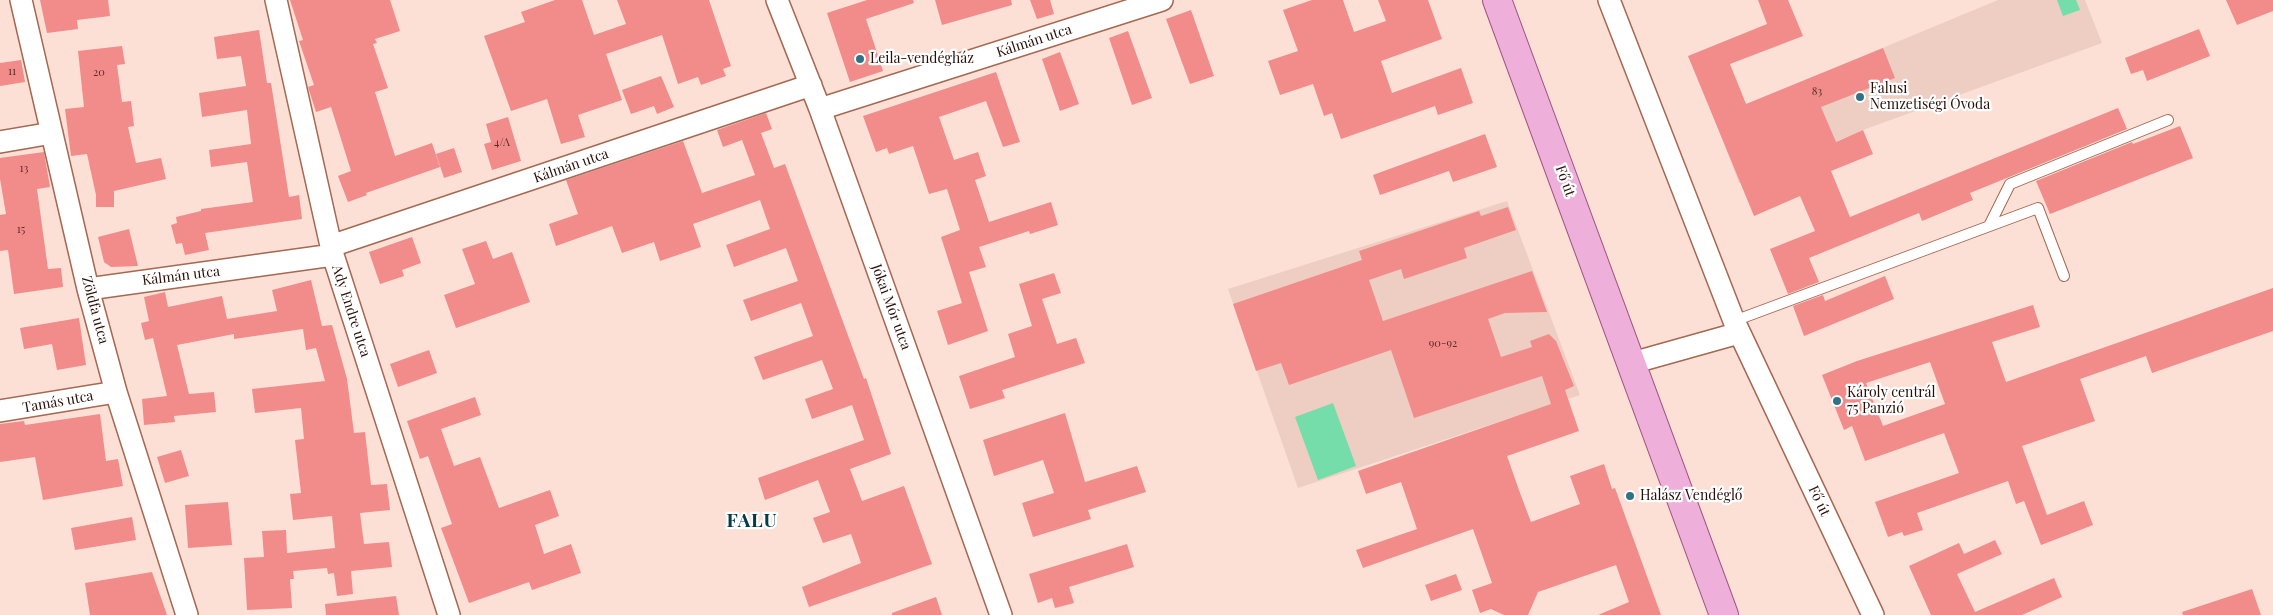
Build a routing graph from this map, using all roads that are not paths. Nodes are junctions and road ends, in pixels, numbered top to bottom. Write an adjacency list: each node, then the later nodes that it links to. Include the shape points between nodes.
1 (20, 0): 10 (street, Zöldfa utca)
2 (276, 0): 13 (street, Ady Endre utca)
3 (777, 0): 7 (street, Jókai Mór utca)
4 (1162, 0): 8 (street, Kálmán utca)
5 (1498, 0): 17 (main road, Fő út)
6 (1609, 0): 16 (street, Fő út)
7 (811, 85): 8 (street, Jókai Mór utca); 13 (street, Kálmán utca)
8 (820, 109): 22 (street, Jókai Mór utca)
9 (2168, 120): 12 (lane, via 2010,184)
10 (52, 133): 11 (street); 15 (street, Zöldfa utca)
11 (0, 142)
12 (1990, 224): 14 (lane, via 2038,208); 16 (lane)
13 (332, 250): 15 (street, Kálmán utca); 21 (street, Ady Endre utca)
14 (2064, 276)
15 (88, 288): 18 (street, Zöldfa utca)
16 (1736, 327): 17 (street); 24 (street, Fő út)
17 (1632, 363): 23 (main road, Fő út)
18 (116, 392): 19 (street, Tamás utca); 20 (street, Zöldfa utca)
19 (0, 412)
20 (187, 615)
21 (449, 615)
22 (1001, 615)
23 (1724, 615)
24 (1873, 615)

